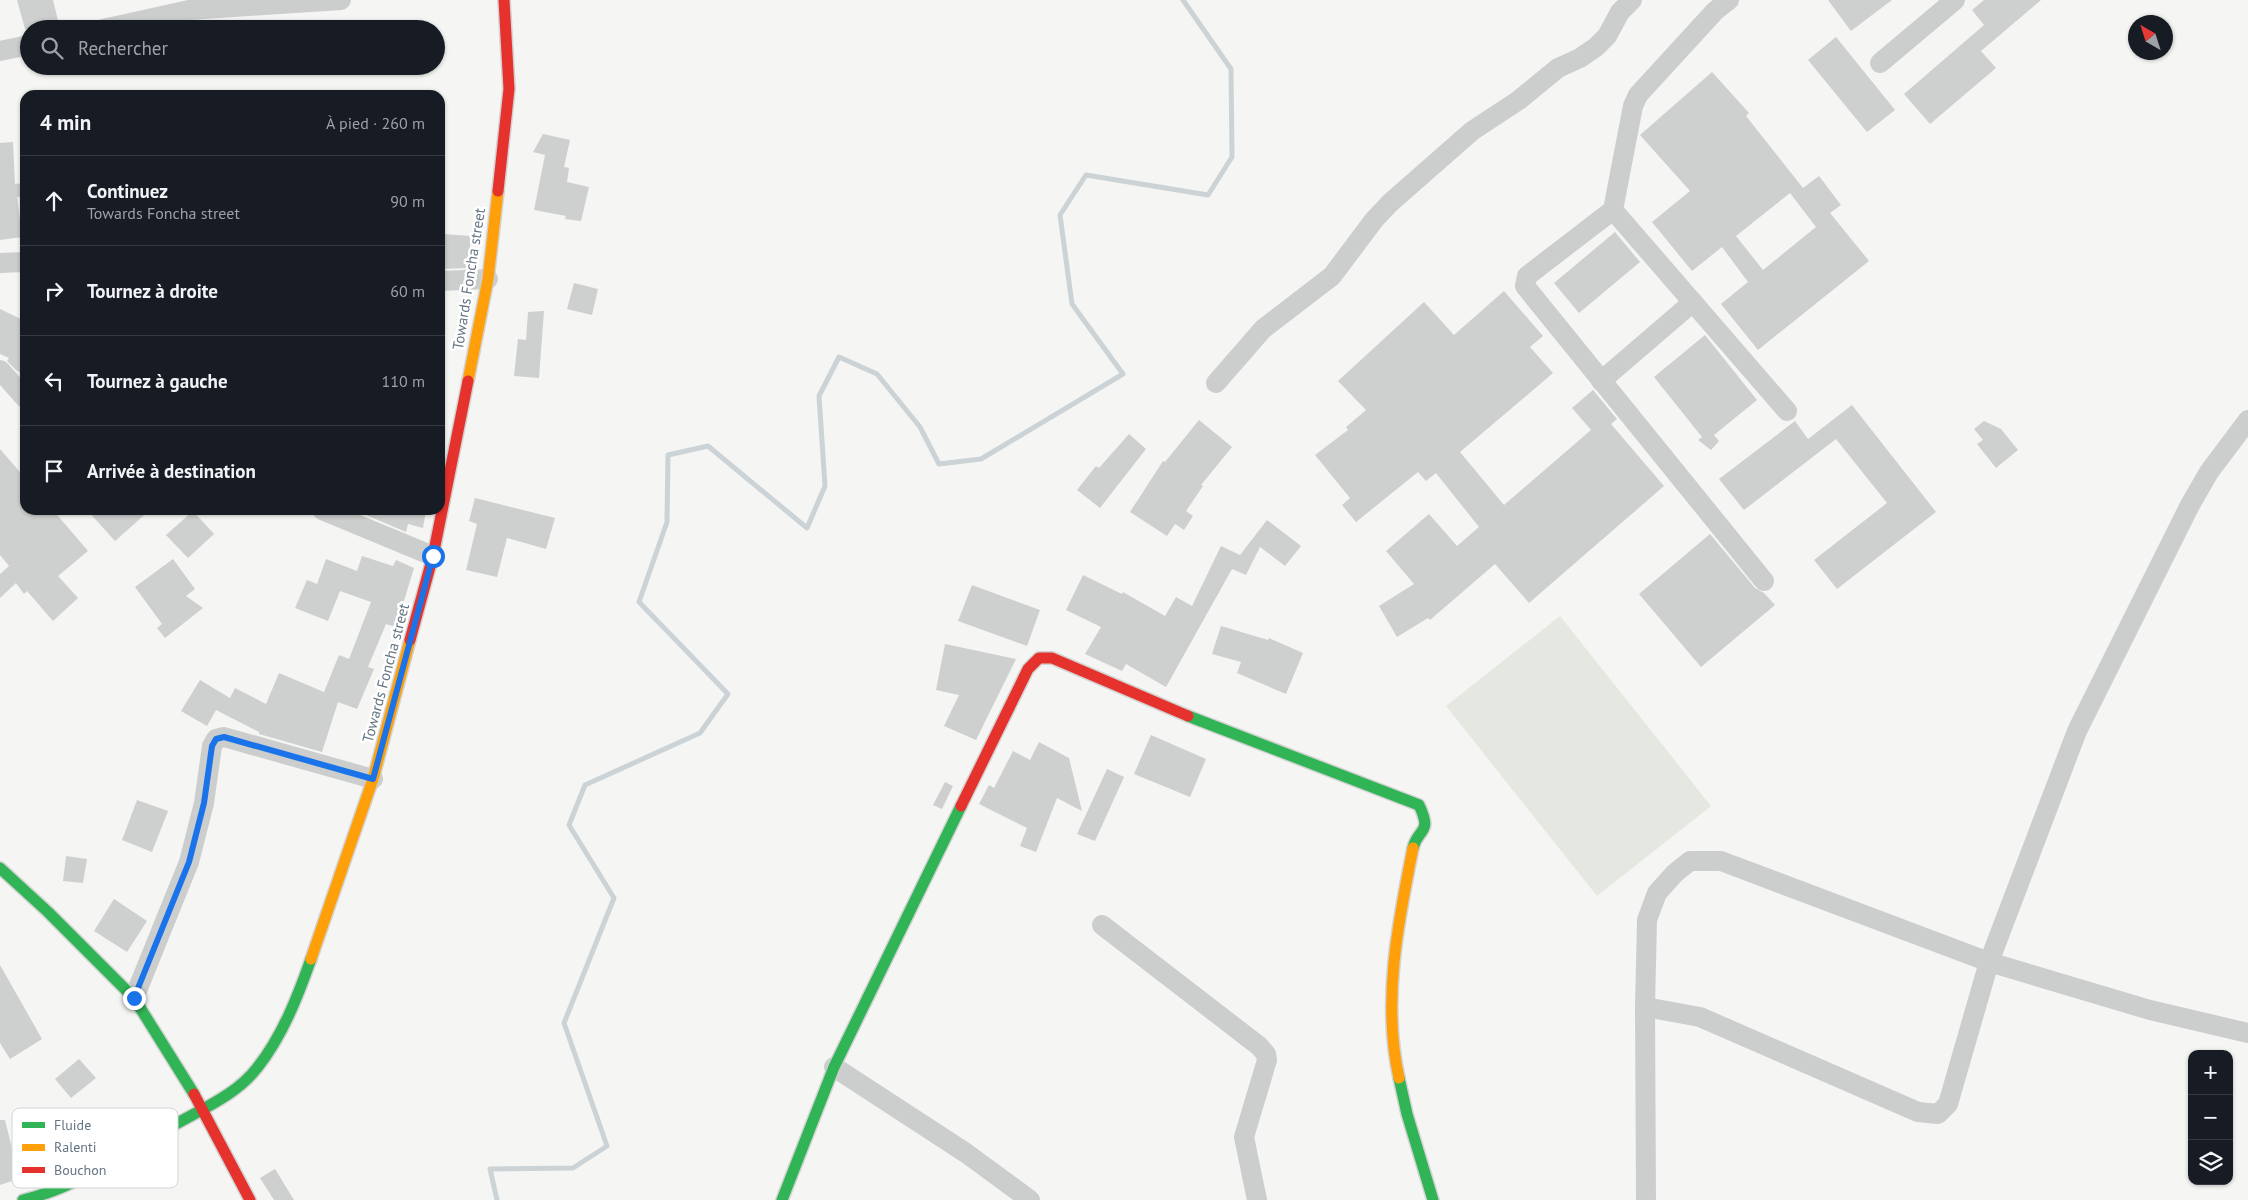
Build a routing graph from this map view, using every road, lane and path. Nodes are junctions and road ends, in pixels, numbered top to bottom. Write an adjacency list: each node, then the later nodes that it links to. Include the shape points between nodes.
1 (342, 0): 6 (street, via 188,10)
2 (504, 0): 13 (street, Towards Foncha street, via 509,89)
3 (1632, 0): 18 (street, via 1596,46 1558,68 1519,100 1472,131 1390,203 1332,276 1263,328)
4 (1729, 0): 10 (street, via 1715,10 1638,95 1633,106)
5 (1955, 0): 9 (street)
6 (143, 20)
7 (20, 47): 8 (street)
8 (0, 51)
9 (1880, 62)
10 (1613, 210): 15 (street); 17 (street, via 1527,276 1525,286)
11 (20, 262): 12 (street)
12 (0, 263)
13 (488, 279): 14 (street); 22 (street, Towards Foncha street)
14 (445, 281)
15 (1693, 302): 17 (street); 20 (street)
16 (0, 370): 19 (street)
17 (1601, 381): 26 (street)
18 (1216, 383)
19 (20, 392)
20 (1787, 410)
21 (2248, 420): 30 (street, via 2209,472 2190,505 2085,714)
22 (445, 496)
23 (334, 515): 25 (street)
24 (441, 515): 25 (street, Towards Foncha street)
25 (433, 556): 27 (street, Towards Foncha street)
26 (1764, 580)
27 (373, 779): 31 (street, via 224,737 216,739 189,862); 35 (street, Towards Foncha street, via 302,985 280,1031 257,1068 237,1088)
28 (2, 874): 31 (street, via 48,912)
29 (1102, 925): 42 (street, via 1266,1054 1267,1060 1244,1137)
30 (1988, 962): 32 (street, via 1948,1104 1938,1114 1918,1112 1700,1017); 32 (street, via 1721,861 1690,861 1658,893 1647,920); 33 (street, via 2150,1010)
31 (134, 998): 35 (street)
32 (1645, 1007): 44 (street)
33 (2248, 1034)
34 (834, 1067): 40 (street); 41 (street, via 966,1153); 43 (street, via 1028,669 1039,658 1052,658 1209,725 1419,804 1425,829 1414,844 1397,927 1394,1036 1396,1064 1407,1114)
35 (203, 1108): 36 (street, Towards Foncha street); 39 (street)
36 (178, 1123)
37 (57, 1188): 38 (street, Towards Foncha street)
38 (23, 1200)
39 (250, 1200)
40 (782, 1200)
41 (1030, 1200)
42 (1258, 1200)
43 (1433, 1200)
44 (1646, 1200)

